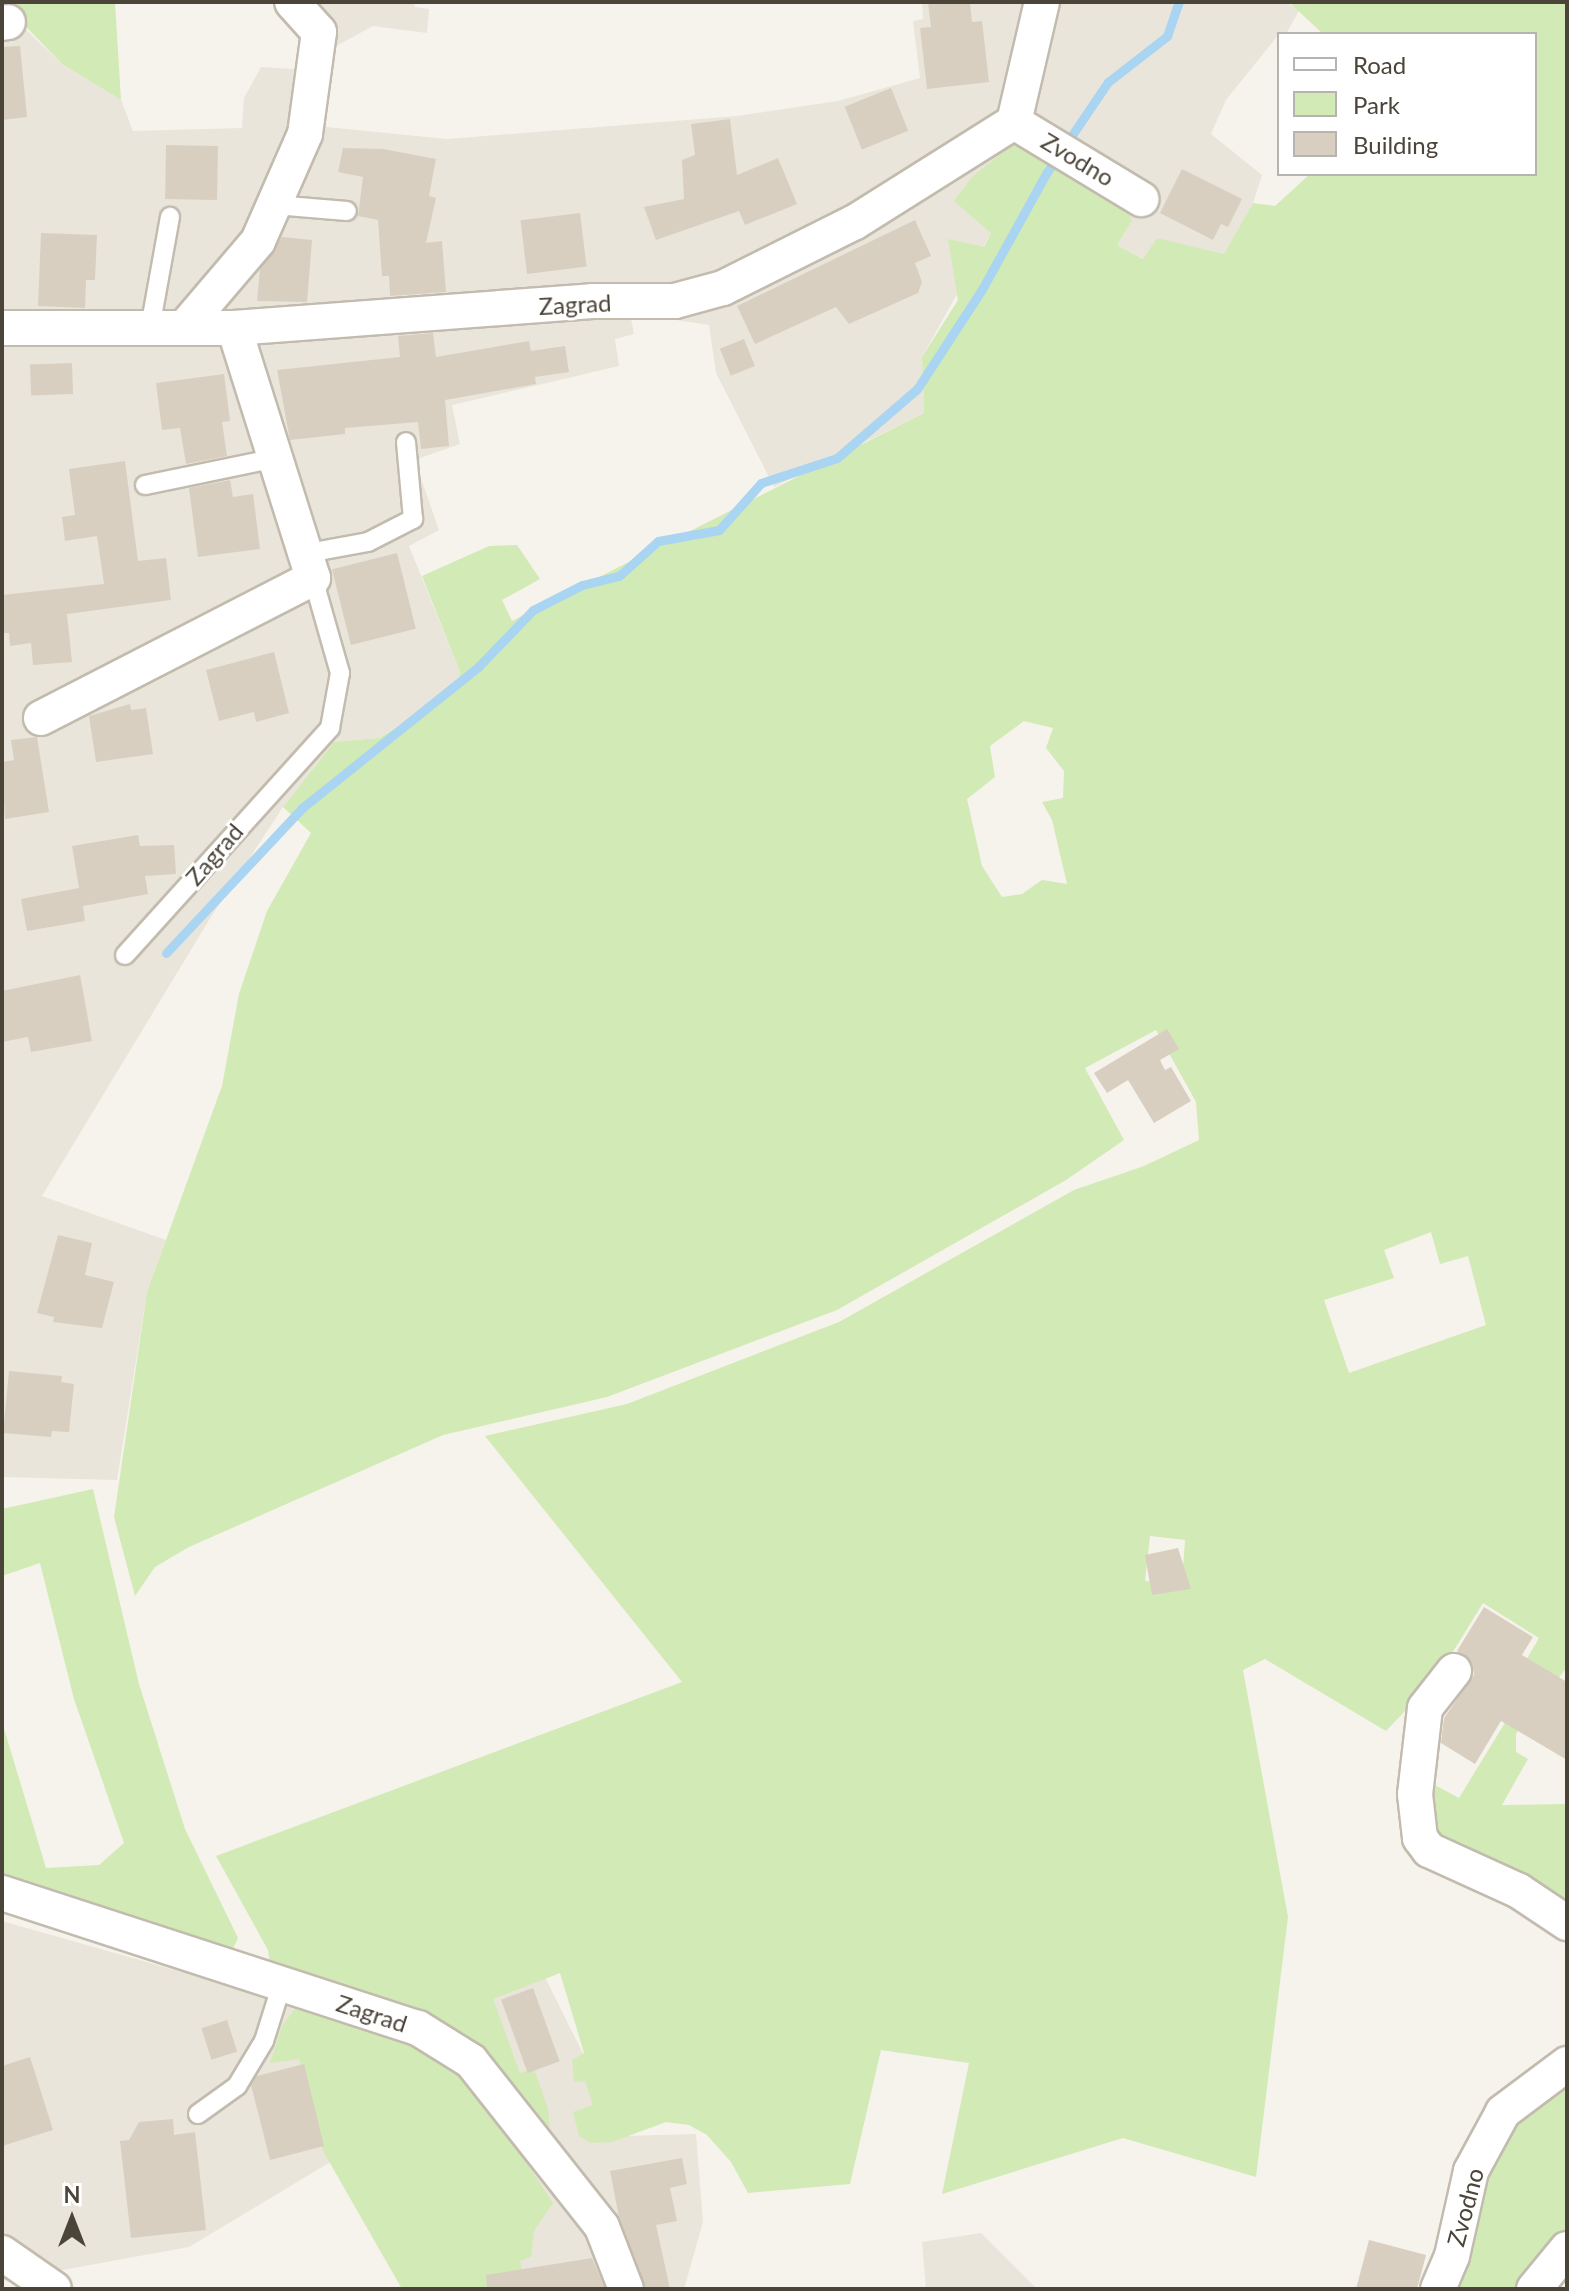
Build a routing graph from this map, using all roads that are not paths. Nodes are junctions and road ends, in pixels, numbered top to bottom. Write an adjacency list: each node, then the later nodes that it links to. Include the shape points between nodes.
1 (292, 2): 6 (street, via 319,32 305,134)
2 (1042, 2): 3 (street, Zvodno)
3 (1014, 122): 4 (street, Zvodno); 5 (street, Zvodno)
4 (890, 195): 12 (street, Zagrad, via 855,222 723,288 675,301 592,301)
5 (1141, 199)
6 (275, 205): 7 (lane); 11 (street, via 258,241)
7 (347, 211)
8 (170, 217): 10 (lane)
9 (2, 328): 10 (street, Zagrad)
10 (150, 328): 11 (street, Zagrad)
11 (184, 328): 12 (street, Zagrad)
12 (234, 328): 14 (street, Zagrad)
13 (406, 442): 16 (lane, via 413,519)
14 (272, 459): 15 (lane); 16 (street, Zagrad)
15 (145, 485)
16 (311, 565): 17 (street); 18 (lane, Zagrad, via 340,673 330,728)
17 (41, 718)
18 (125, 955)
19 (1454, 1671): 21 (street, via 1425,1708 1415,1794 1420,1838 1440,1857 1519,1891)
20 (2, 1893): 22 (street, Zagrad)
21 (1567, 1923)
22 (282, 1984): 24 (lane, via 264,2041 237,2086); 28 (street, Zagrad, via 418,2028 471,2061 602,2227)
23 (1567, 2064): 29 (street, Zvodno, via 1503,2112 1471,2171 1452,2256)
24 (198, 2114)
25 (1567, 2249): 30 (street)
26 (2, 2253): 27 (street)
27 (54, 2289)
28 (626, 2289)
29 (1438, 2289)
30 (1534, 2289)

